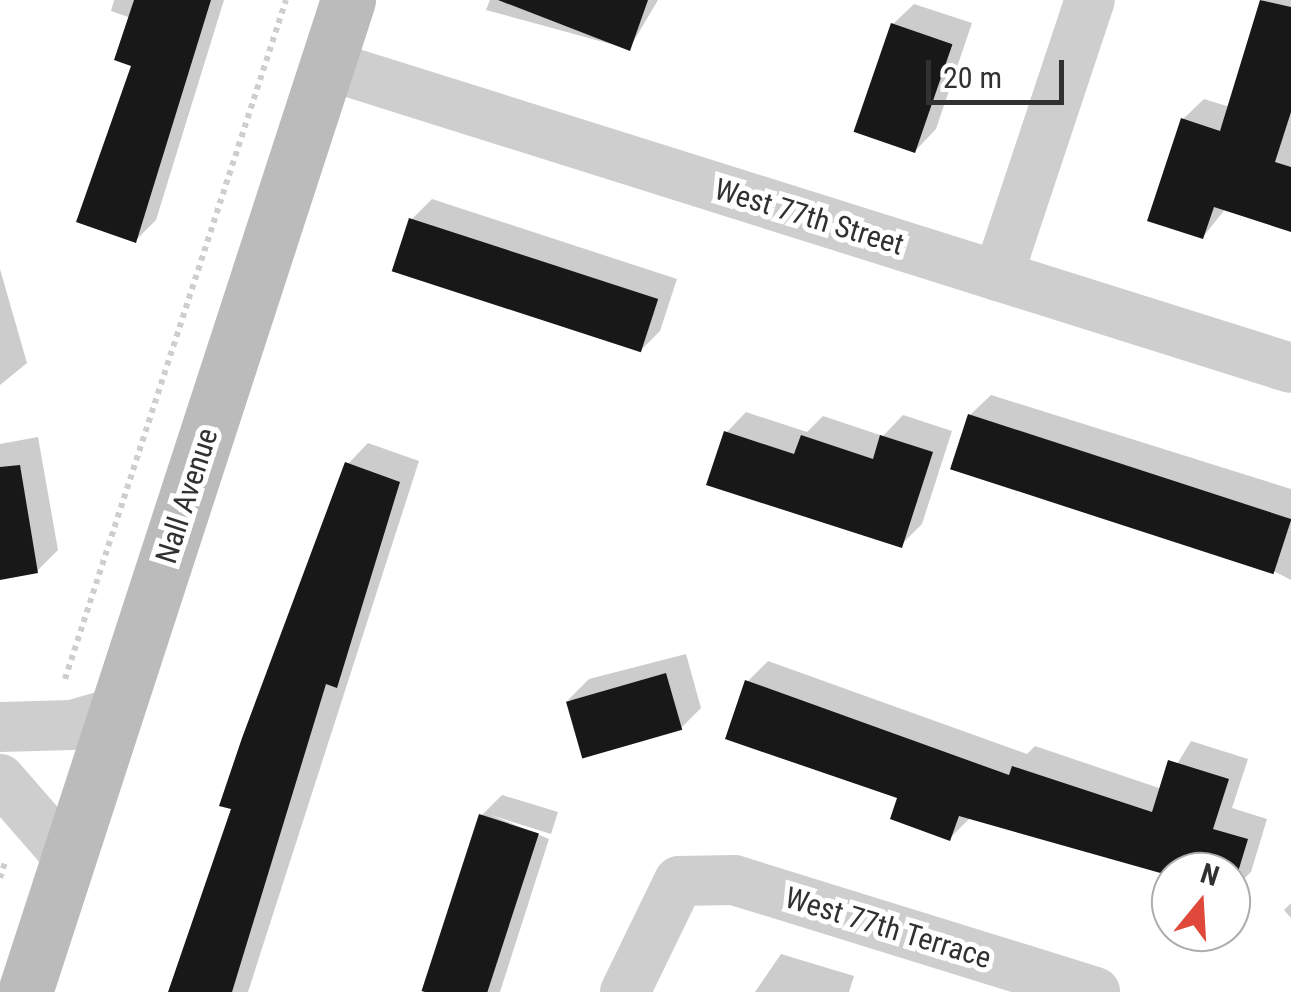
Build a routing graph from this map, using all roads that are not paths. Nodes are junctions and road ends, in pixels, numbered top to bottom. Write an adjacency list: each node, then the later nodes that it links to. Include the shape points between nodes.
1 (348, 0): 3 (main road, Nall Avenue)
2 (1090, 0): 4 (street)
3 (327, 65): 4 (street, West 77th Street); 6 (main road, Nall Avenue)
4 (998, 276): 5 (street, West 77th Street)
5 (1291, 368)
6 (116, 712): 7 (street, via 72,725); 9 (main road, Nall Avenue)
7 (0, 727)
8 (0, 779): 9 (street)
9 (69, 858): 10 (main road, Nall Avenue)
10 (24, 992)
11 (626, 992): 12 (street, West 77th Terrace, via 679,881 734,880)
12 (1095, 992)

